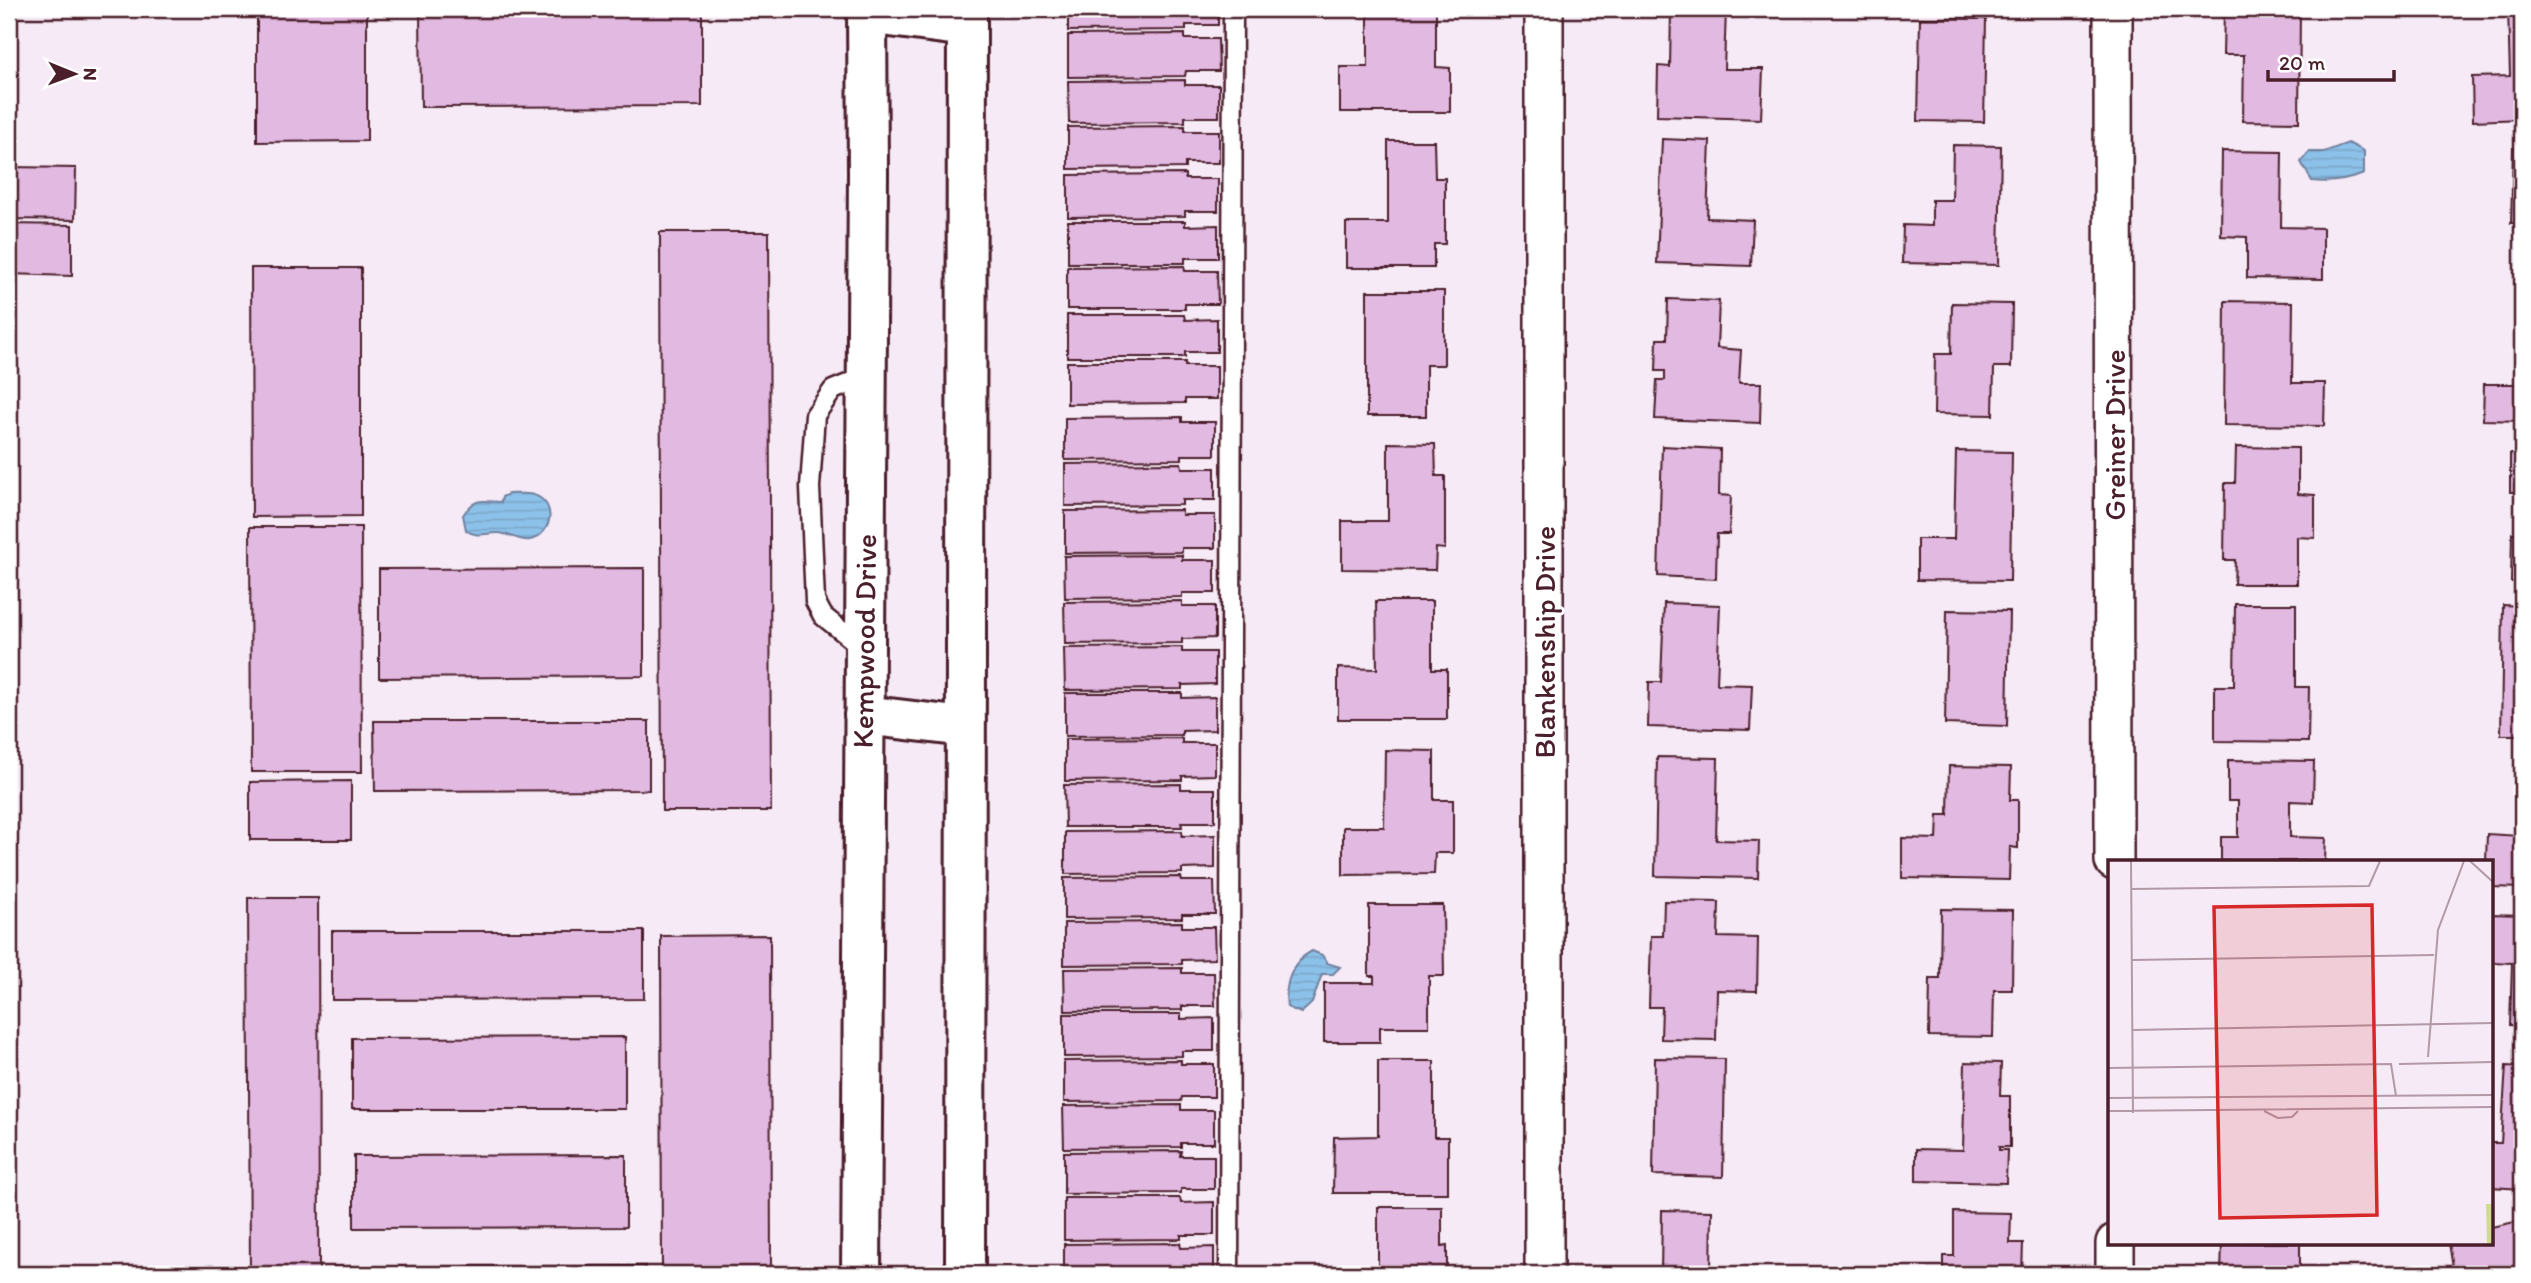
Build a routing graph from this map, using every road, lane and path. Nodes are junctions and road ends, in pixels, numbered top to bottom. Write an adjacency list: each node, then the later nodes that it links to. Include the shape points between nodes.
1 (1233, 9): 14 (lane)
2 (1544, 9): 15 (street, Blankenship Drive)
3 (2113, 9): 10 (street, Greiner Drive)
4 (867, 12): 5 (main road); 6 (main road, Kempwood Drive)
5 (967, 18): 9 (main road)
6 (867, 376): 7 (main road, Kempwood Drive); 7 (lane, via 832,390 816,415 810,487 815,601 823,617)
7 (864, 649): 8 (main road, Kempwood Drive)
8 (864, 715): 9 (main road); 12 (main road, Kempwood Drive)
9 (965, 727): 13 (main road)
10 (2114, 860)
11 (2115, 1244): 16 (street)
12 (861, 1274)
13 (965, 1274)
14 (1229, 1274)
15 (1544, 1274)
16 (2115, 1274)

